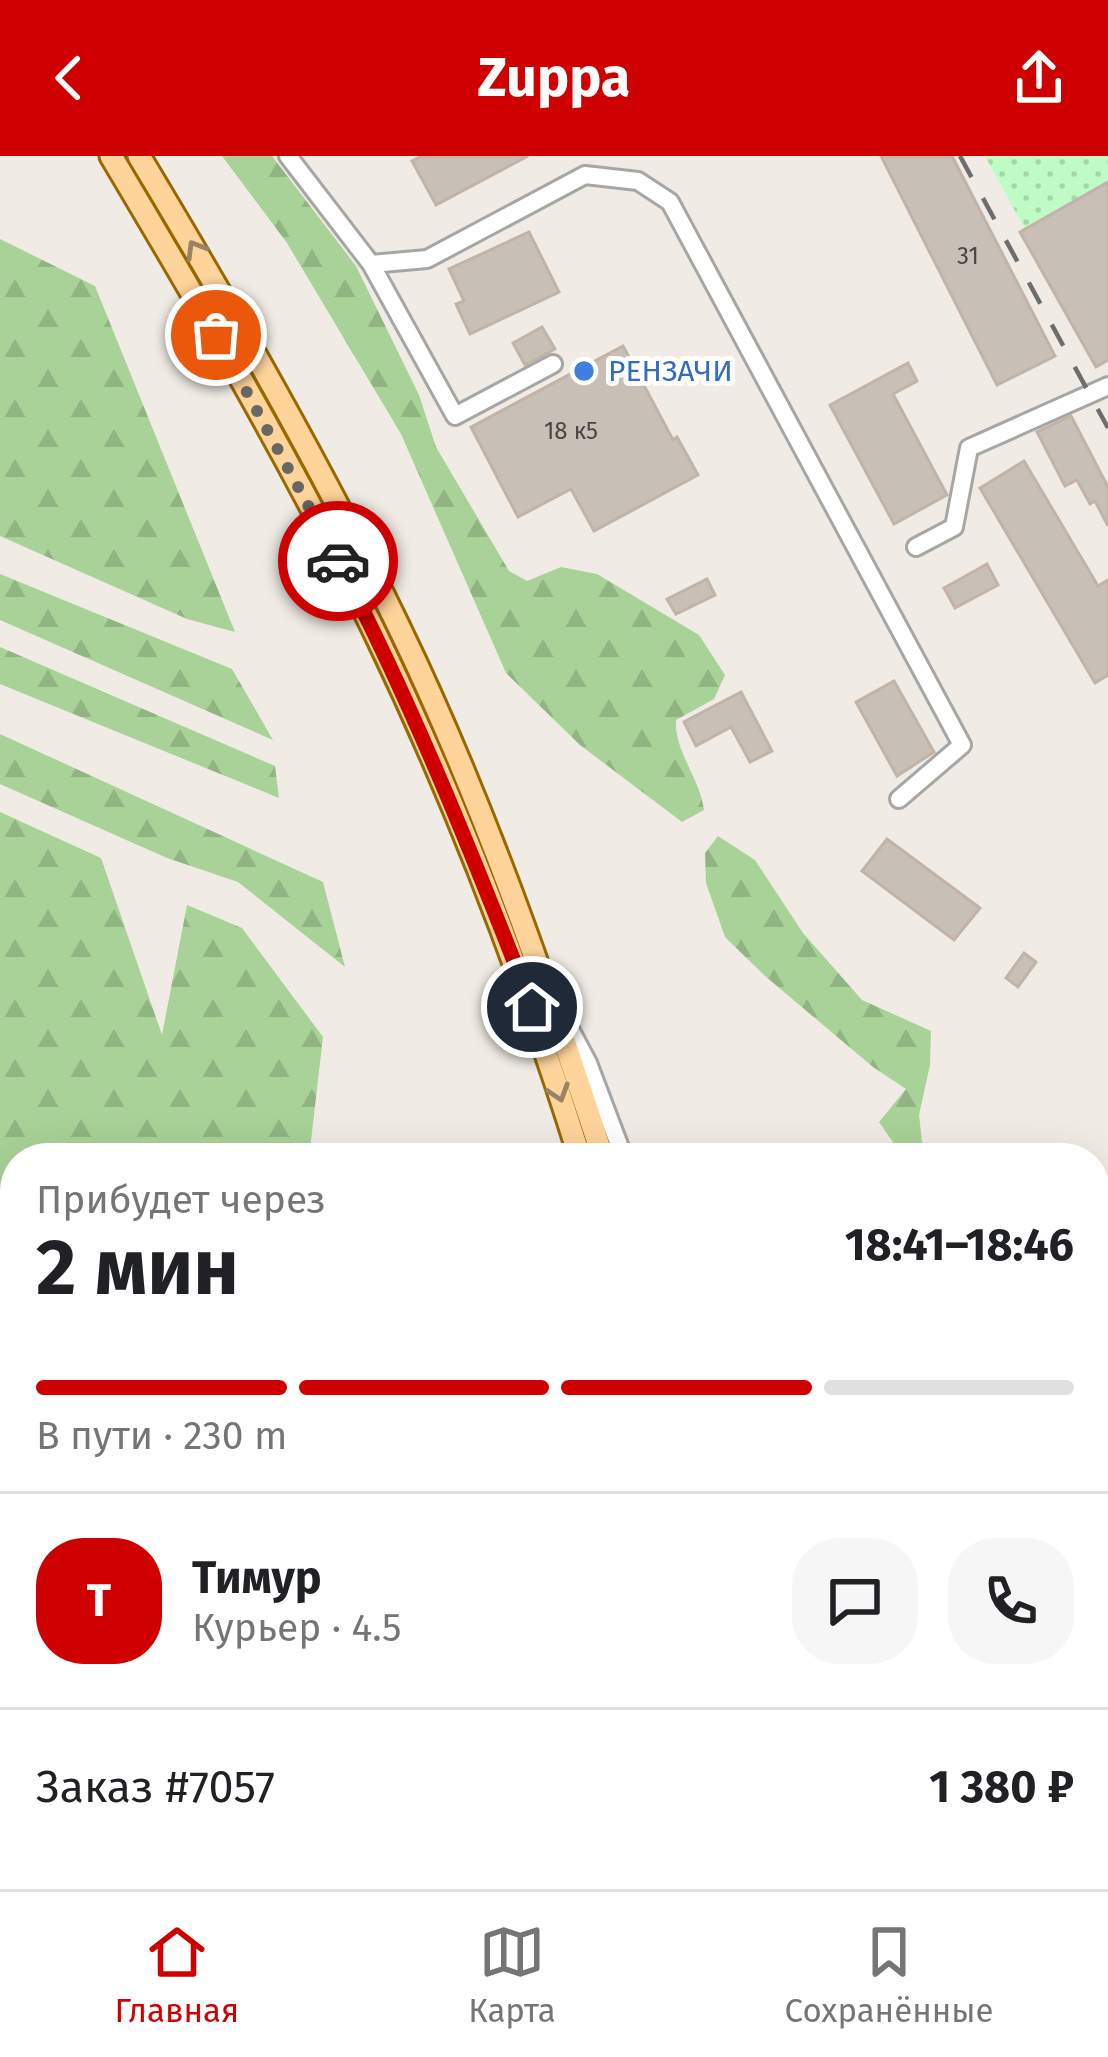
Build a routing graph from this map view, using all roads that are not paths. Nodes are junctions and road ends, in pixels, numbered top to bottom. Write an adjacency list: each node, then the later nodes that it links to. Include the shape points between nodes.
1 (111, 156): 11 (main road, one-way to 11, via 376,635 474,855)
2 (139, 156): 10 (main road, one-way to 2, via 398,626 260,360)
3 (288, 156): 5 (street)
4 (585, 165): 5 (street, via 427,260); 9 (street, via 638,181 670,202 962,745)
5 (371, 264): 6 (street, via 455,416)
6 (553, 364)
7 (1108, 386): 8 (street, via 970,448 953,527)
8 (916, 547)
9 (899, 799)
10 (547, 985): 12 (main road); 13 (street)
11 (575, 1143)
12 (598, 1143)
13 (618, 1143)

